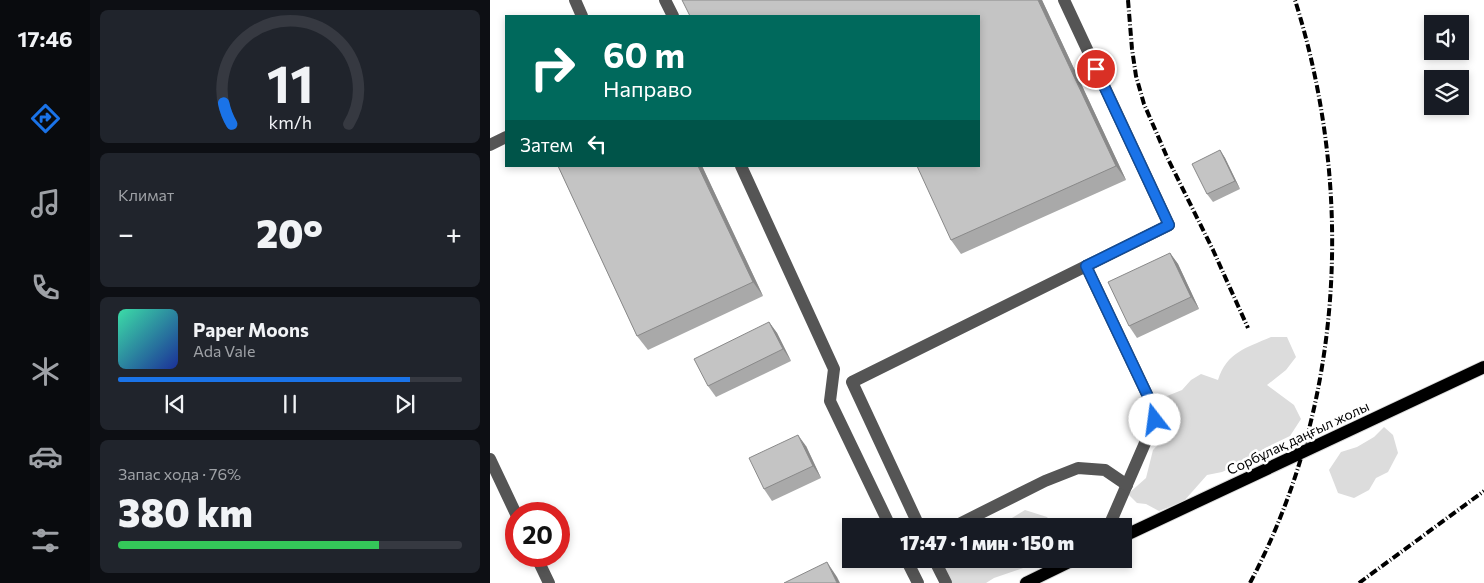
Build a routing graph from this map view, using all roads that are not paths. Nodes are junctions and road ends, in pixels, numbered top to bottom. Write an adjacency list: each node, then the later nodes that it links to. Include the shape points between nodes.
1 (575, 0): 4 (street)
2 (665, 0): 5 (street)
3 (1064, 0): 9 (street, via 1169,225)
4 (582, 15)
5 (672, 15)
6 (505, 138): 7 (street)
7 (490, 145)
8 (741, 167): 11 (street)
9 (1086, 266): 12 (street); 14 (street, via 1153,407 1155,420)
10 (1484, 367): 20 (main road, Сорбұлақ даңғыл жолы)
11 (834, 369): 12 (street); 16 (street, via 830,401)
12 (852, 382): 17 (street)
13 (490, 459): 15 (street)
14 (1127, 485): 18 (street, via 1105,470 1078,468); 19 (street)
15 (510, 502)
16 (886, 518)
17 (915, 518)
18 (971, 518)
19 (1113, 518)
20 (1132, 532)
21 (541, 567): 25 (street)
22 (910, 568): 26 (street)
23 (938, 568): 27 (street)
24 (1057, 568): 28 (main road)
25 (549, 583)
26 (918, 583)
27 (946, 583)
28 (1026, 583)

